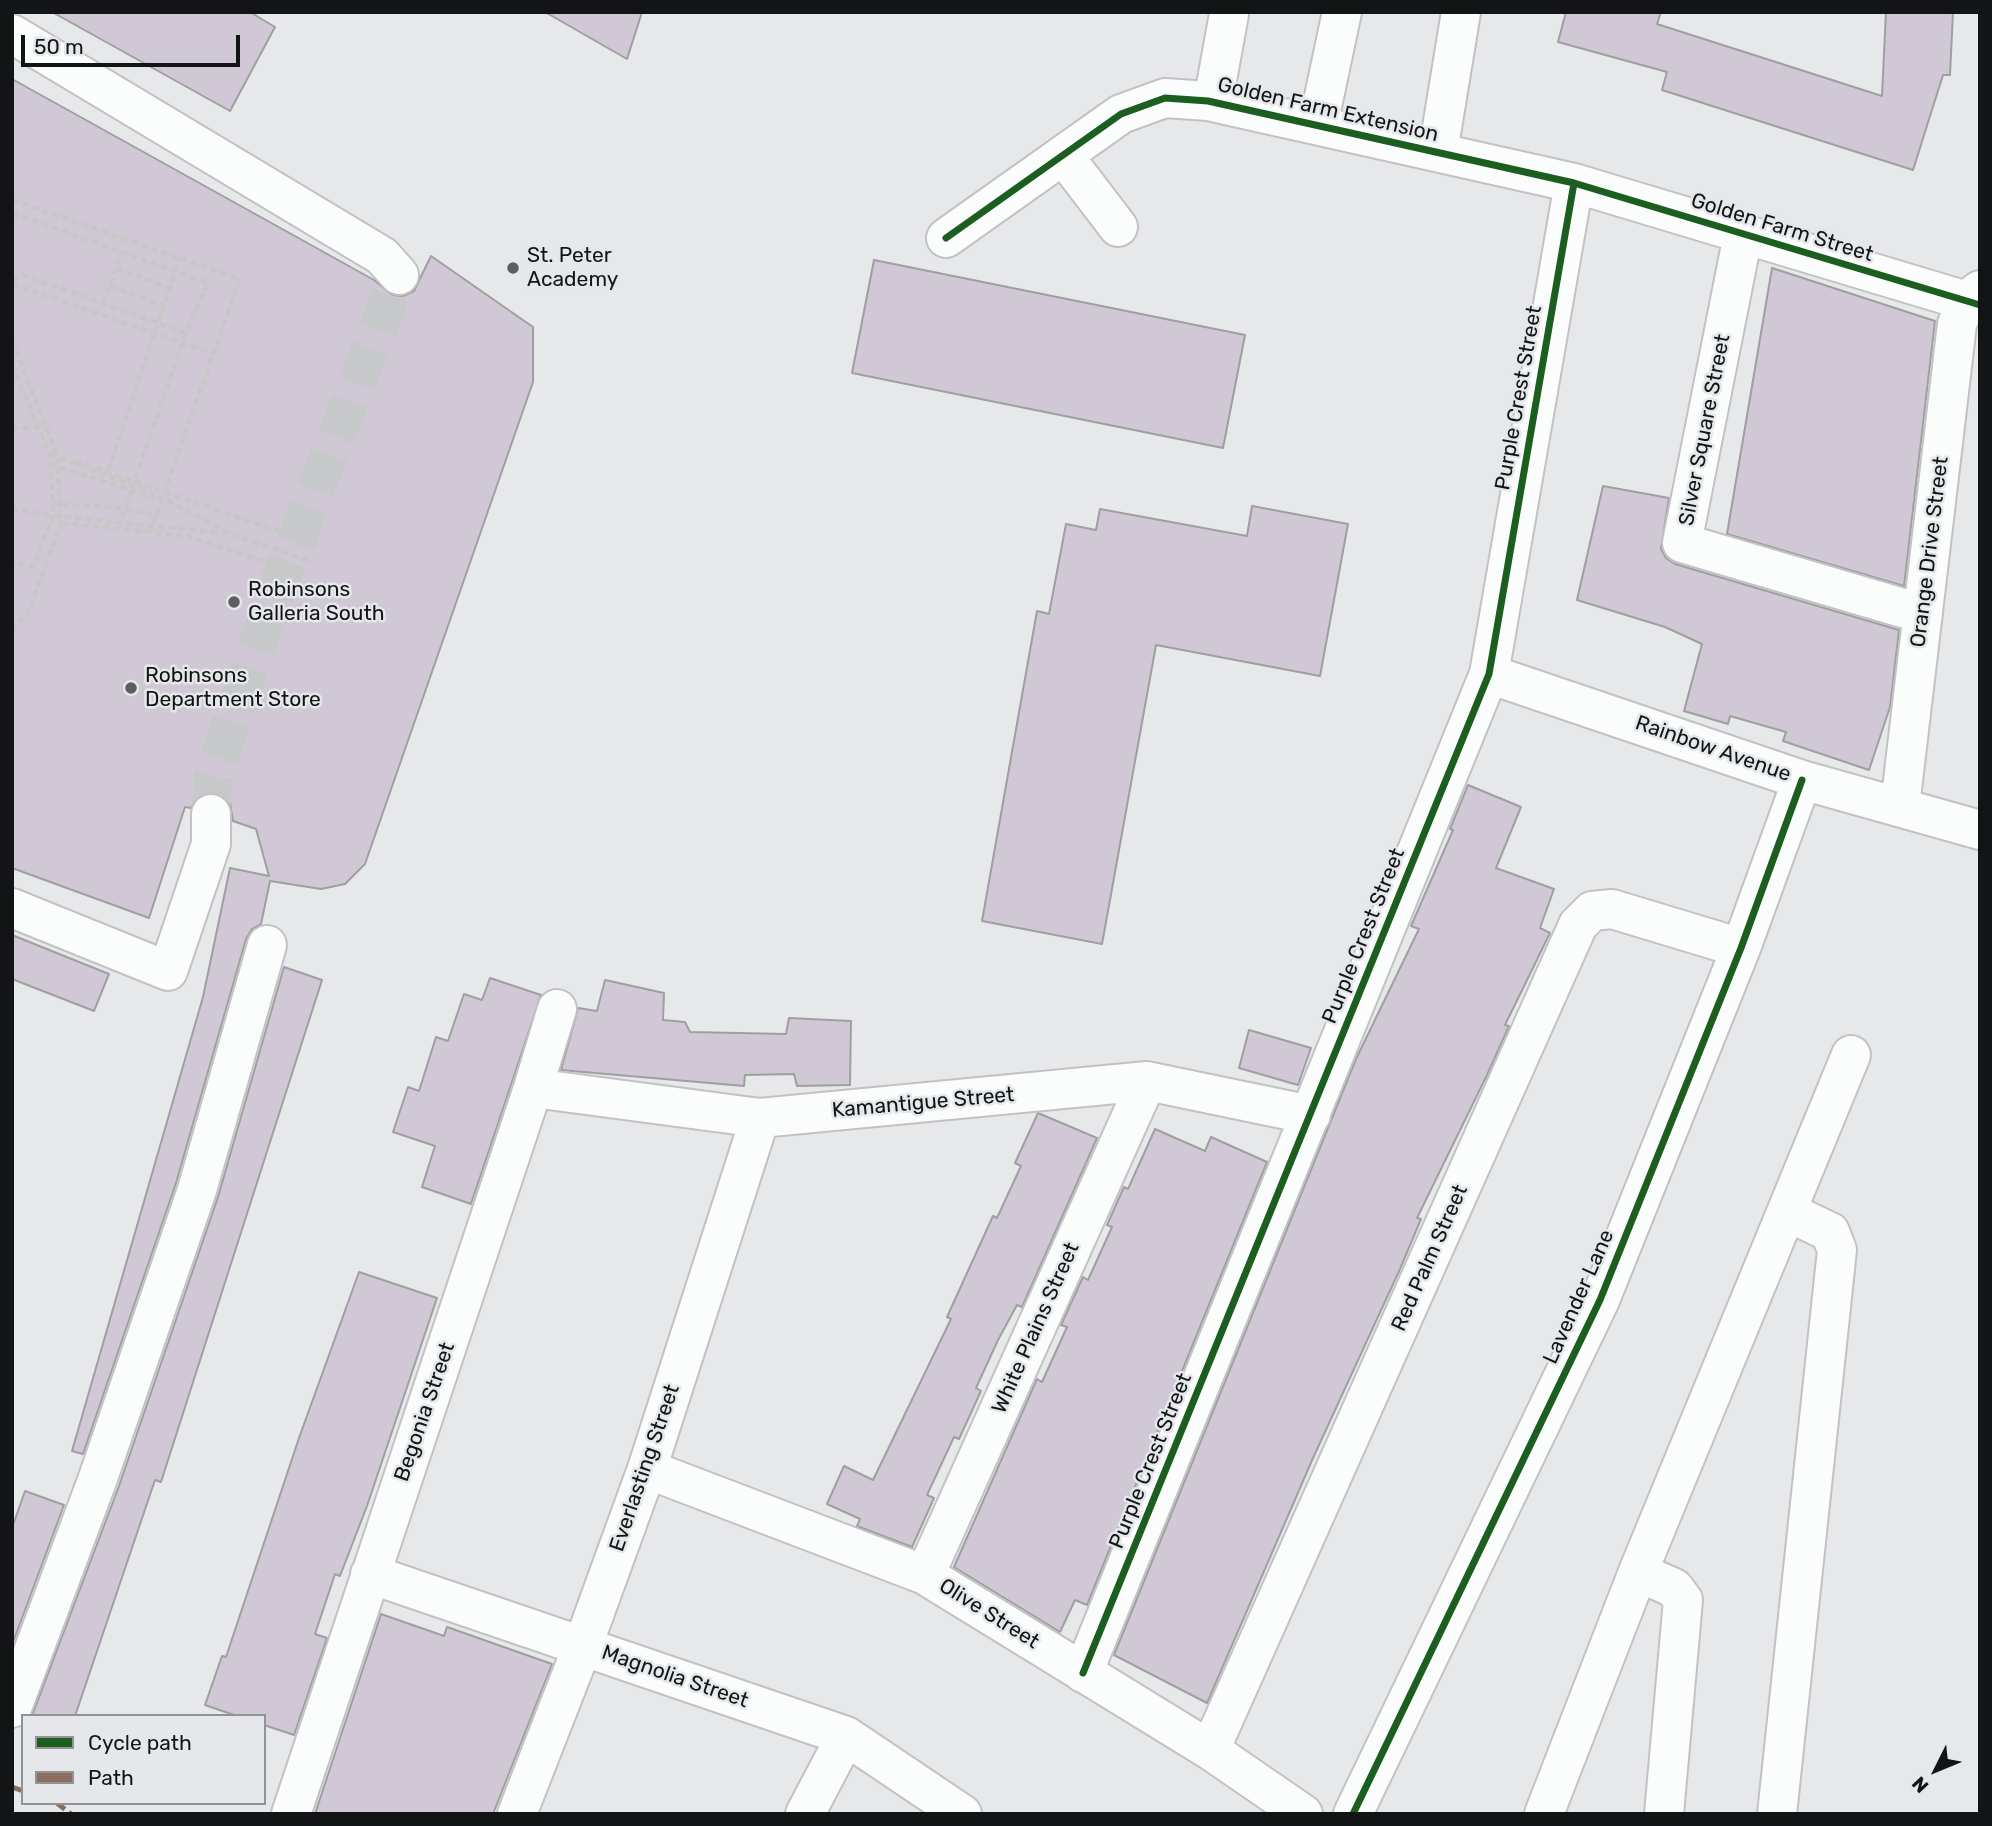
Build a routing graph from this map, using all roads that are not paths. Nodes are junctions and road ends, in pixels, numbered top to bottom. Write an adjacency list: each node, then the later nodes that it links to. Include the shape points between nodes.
1 (1342, 12): 6 (street)
2 (1461, 12): 7 (street)
3 (1229, 14): 5 (street)
4 (12, 34): 13 (street, via 382,256)
5 (1213, 102): 6 (street, Golden Farm Extension); 8 (street, Golden Farm Extension, via 1165,98 1121,114)
6 (1318, 125): 7 (street, Golden Farm Extension)
7 (1438, 152): 9 (street, Golden Farm Extension)
8 (1063, 155): 10 (street); 12 (street, Golden Farm Extension)
9 (1574, 183): 11 (street, Golden Farm Street); 16 (street, Purple Crest Street)
10 (1118, 227)
11 (1743, 235): 14 (street, Golden Farm Street); 15 (street, Silver Square Street, via 1682,543)
12 (946, 239)
13 (399, 275)
14 (1976, 299): 15 (street, Orange Drive Street, via 1956,324)
15 (1923, 614): 18 (street, Orange Drive Street)
16 (1489, 674): 17 (street, Rainbow Avenue); 28 (street, Purple Crest Street)
17 (1802, 780): 18 (street, Rainbow Avenue); 23 (street, Lavender Lane)
18 (1900, 806): 20 (street, Rainbow Avenue)
19 (211, 814): 21 (street, via 211,844 169,971)
20 (1980, 830)
21 (12, 908)
22 (267, 944): 37 (street, via 197,1190 98,1478)
23 (1741, 948): 39 (street, Red Palm Street, via 1612,909 1592,911 1578,925); 45 (street, Lavender Lane, via 1600,1300)
24 (556, 1009): 27 (street, Begonia Street)
25 (1851, 1055): 30 (street)
26 (1147, 1081): 28 (street, Kamantigue Street); 29 (street, Kamantigue Street); 34 (street, White Plains Street)
27 (533, 1088): 29 (street, Kamantigue Street); 33 (street, Begonia Street)
28 (1311, 1115): 36 (street, Purple Crest Street)
29 (760, 1118): 31 (street, Everlasting Street)
30 (1788, 1212): 32 (street); 48 (street, via 1830,1232 1838,1250)
31 (647, 1469): 34 (street, Olive Street); 35 (street, Everlasting Street)
32 (1638, 1573): 46 (street); 47 (street, via 1674,1588 1683,1600)
33 (370, 1574): 35 (street, Magnolia Street); 40 (street, Begonia Street)
34 (925, 1575): 36 (street, Olive Street)
35 (583, 1645): 38 (street, Magnolia Street); 41 (street, Everlasting Street)
36 (1083, 1673): 39 (street, Olive Street)
37 (12, 1707)
38 (846, 1736): 42 (street); 43 (street, Magnolia Street)
39 (1210, 1750): 44 (street, Olive Street)
40 (291, 1814)
41 (517, 1814)
42 (805, 1814)
43 (962, 1814)
44 (1303, 1814)
45 (1353, 1814)
46 (1544, 1814)
47 (1664, 1814)
48 (1777, 1814)

